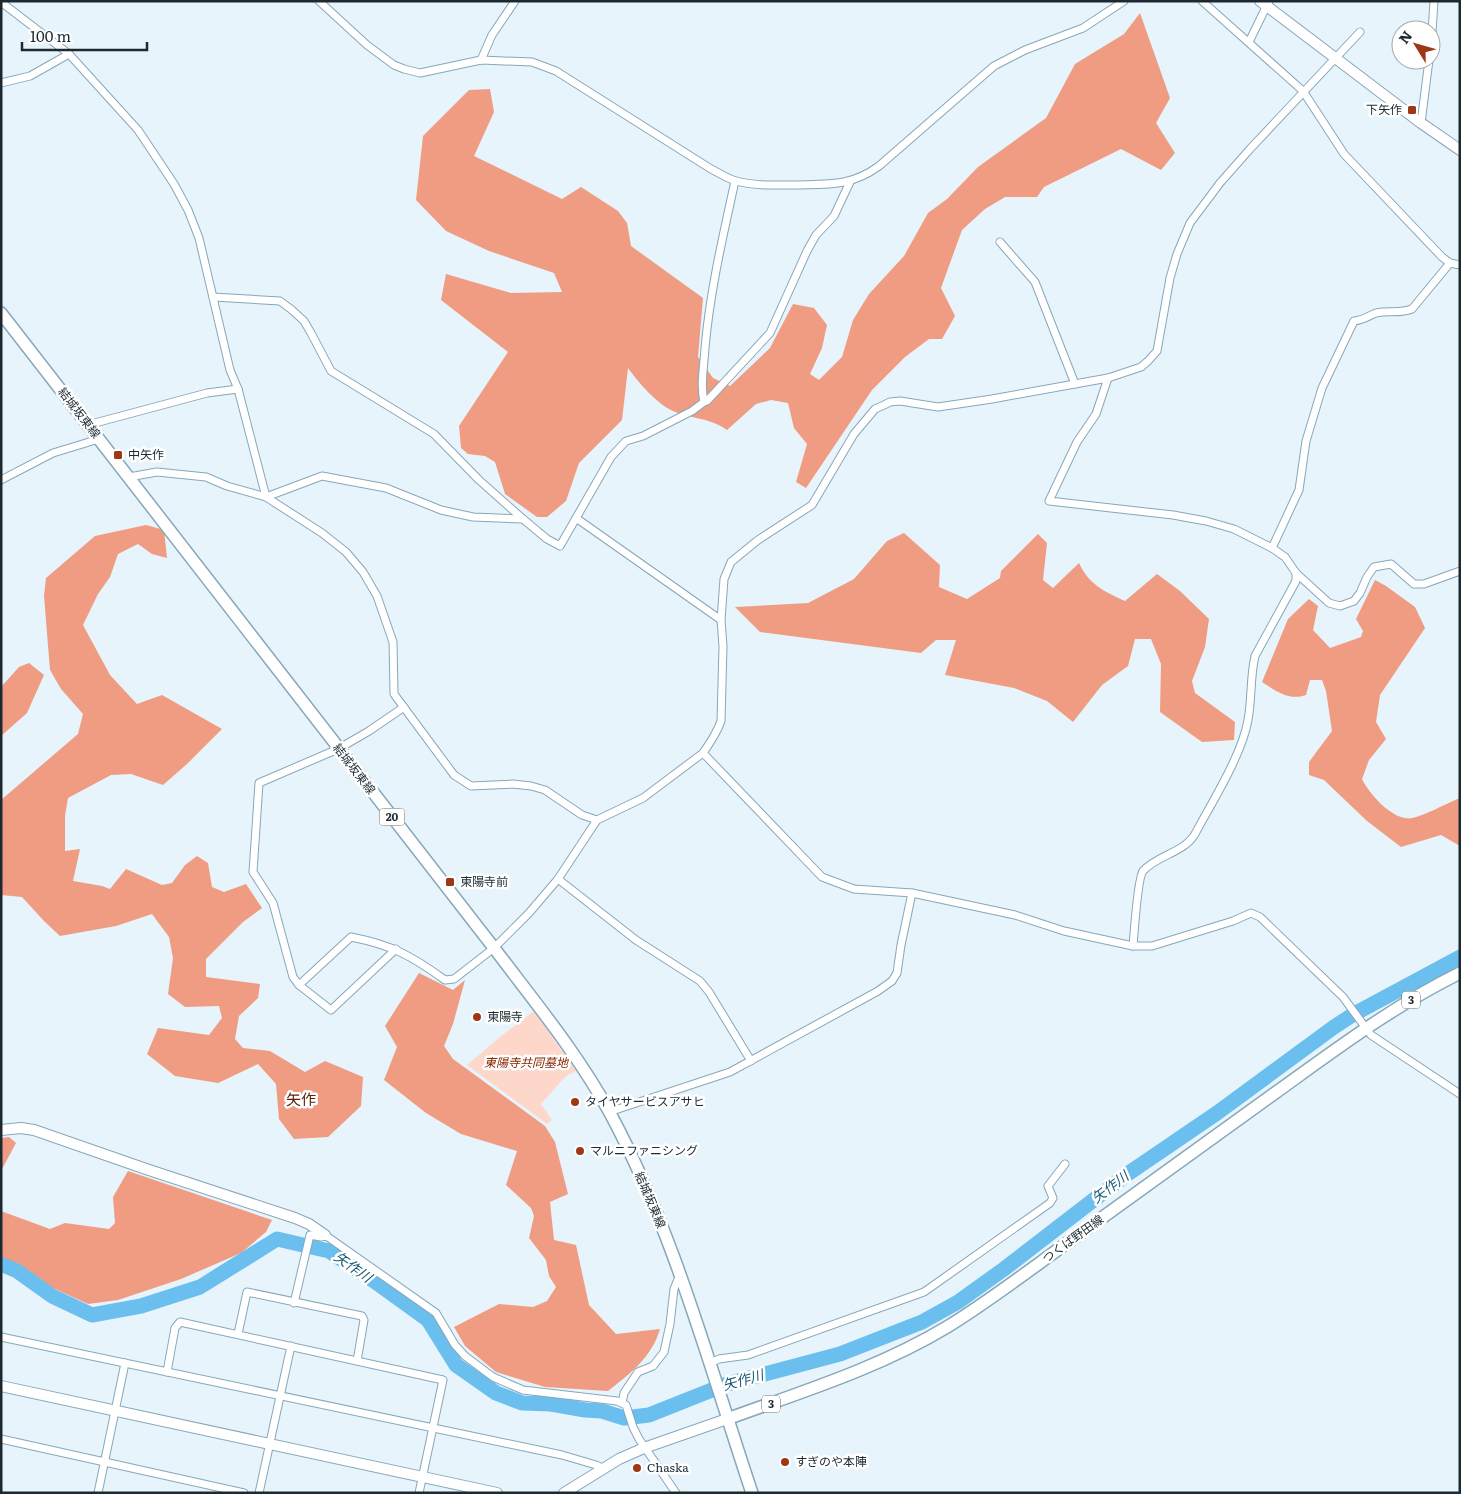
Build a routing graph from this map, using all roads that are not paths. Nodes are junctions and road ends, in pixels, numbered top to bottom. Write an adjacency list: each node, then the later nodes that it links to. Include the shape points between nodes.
1 (319, 1): 13 (street, via 367,45 404,69 420,72)
2 (515, 1): 13 (street, via 492,35)
3 (1124, 1): 20 (street, via 1082,28 1003,60 879,166)
4 (1202, 1): 10 (street)
5 (1434, 1): 8 (street)
6 (1, 2): 11 (street)
7 (1265, 3): 10 (street); 12 (street)
8 (1433, 20)
9 (1360, 32): 12 (street)
10 (1249, 42): 16 (street)
11 (69, 54): 15 (street, via 30,76); 24 (street, via 138,130 174,184 199,238)
12 (1335, 58): 16 (street); 17 (street)
13 (481, 60): 19 (street, via 532,62 556,71)
14 (1428, 70): 17 (street)
15 (1, 83)
16 (1303, 91): 22 (street, via 1344,154); 26 (street, via 1220,183 1190,223 1170,278 1157,351 1141,367)
17 (1421, 123): 18 (street)
18 (1460, 150)
19 (735, 181): 20 (street, via 766,186); 29 (street, via 706,330)
20 (850, 182): 29 (street, via 834,216 816,235 807,251 770,332)
21 (1000, 242): 27 (street, via 1035,282)
22 (1450, 263): 23 (street); 37 (street, via 1412,309 1377,313 1354,321 1322,388 1306,441 1299,490)
23 (1460, 265)
24 (213, 297): 28 (street, via 230,370); 36 (street, via 280,301 308,327 332,371 434,434)
25 (1, 313): 30 (main road, 結城坂東線 / 20)
26 (1108, 378): 27 (street); 37 (street, via 1096,414 1076,442 1049,501 1206,521 1234,529)
27 (1075, 384): 40 (street, via 938,407 900,401 875,409 854,434 812,505 758,540 732,562 724,579)
28 (238, 389): 30 (street, via 207,393); 34 (street)
29 (704, 402): 35 (street, via 692,412 626,441 611,457)
30 (88, 426): 31 (main road, 結城坂東線 / 20)
31 (99, 439): 32 (main road, 結城坂東線 / 20); 33 (street, via 53,454)
32 (129, 477): 34 (street, via 156,472 206,477); 42 (main road, 結城坂東線 / 20)
33 (1, 480)
34 (266, 497): 36 (street, via 322,476 386,488 441,510 473,517); 41 (street, via 322,533 346,552 363,572 377,596 393,642 394,694)
35 (576, 518): 36 (street, via 560,546 547,540); 40 (street)
36 (523, 520)
37 (1272, 548): 39 (street, via 1286,557)
38 (1460, 571): 39 (street, via 1424,584 1414,584 1390,564 1374,567 1354,601 1340,606 1329,603)
39 (1296, 573): 47 (street, via 1296,581 1255,656 1248,721 1228,771 1194,836 1142,872 1138,884)
40 (721, 620): 43 (street, via 721,721)
41 (404, 707): 42 (street); 44 (street, via 454,775 470,786 531,786 545,790 582,815)
42 (338, 748): 48 (main road, 結城坂東線 / 20); 51 (street, via 259,783 253,872 273,903 293,977)
43 (703, 753): 44 (street, via 644,798); 46 (street, via 822,877 854,888)
44 (597, 820): 45 (street)
45 (558, 879): 48 (street, via 529,914); 53 (street, via 636,940 700,981)
46 (912, 893): 47 (street, via 1015,915 1064,931); 53 (street, via 897,973 892,981)
47 (1133, 946): 52 (street, via 1152,946 1251,913 1260,917 1333,986)
48 (494, 948): 49 (street, via 454,979 445,980); 55 (main road, 結城坂東線 / 20, via 572,1054)
49 (396, 949): 51 (street, via 351,937); 51 (street, via 331,1010)
50 (1460, 973): 52 (main road, つくば野田線 / 3)
51 (299, 985)
52 (1362, 1025): 54 (street, via 1386,1046); 72 (main road, つくば野田線 / 3, via 947,1327 880,1360 791,1397)
53 (751, 1061): 55 (street, via 730,1072)
54 (1460, 1094)
55 (609, 1112): 59 (main road, 結城坂東線 / 20, via 647,1190)
56 (1, 1130): 58 (street, via 34,1130 295,1218)
57 (1065, 1164): 66 (street, via 1048,1186 1053,1198 1050,1202 924,1292 748,1355 719,1360)
58 (325, 1235): 60 (street, via 310,1235); 70 (street, via 436,1313 454,1344 493,1377 523,1390)
59 (680, 1276): 66 (main road, 結城坂東線 / 20); 70 (street, via 674,1289 664,1352 653,1366 638,1372 624,1393)
60 (294, 1302): 61 (street, via 247,1292); 64 (street, via 362,1316)
61 (238, 1334): 63 (street); 67 (street, via 180,1322 175,1328)
62 (1, 1337): 65 (street)
63 (291, 1346): 64 (street); 69 (street)
64 (357, 1361): 73 (street, via 443,1380)
65 (125, 1363): 67 (street); 71 (street)
66 (711, 1368): 72 (main road, 結城坂東線 / 20)
67 (167, 1372): 69 (street)
68 (1, 1386): 71 (street)
69 (280, 1395): 73 (street); 75 (street)
70 (622, 1403): 76 (street, via 628,1409)
71 (115, 1411): 75 (street); 77 (street)
72 (727, 1419): 76 (street); 87 (main road)
73 (432, 1429): 78 (street, via 562,1455); 79 (street)
74 (1, 1439): 77 (street)
75 (269, 1444): 79 (street); 82 (street)
76 (644, 1448): 78 (street); 86 (street)
77 (104, 1462): 80 (street); 81 (street)
78 (602, 1468): 85 (street)
79 (422, 1476): 83 (street); 84 (street)
80 (98, 1493)
81 (244, 1493)
82 (259, 1493)
83 (419, 1493)
84 (497, 1493)
85 (564, 1493)
86 (676, 1493)
87 (752, 1493)

